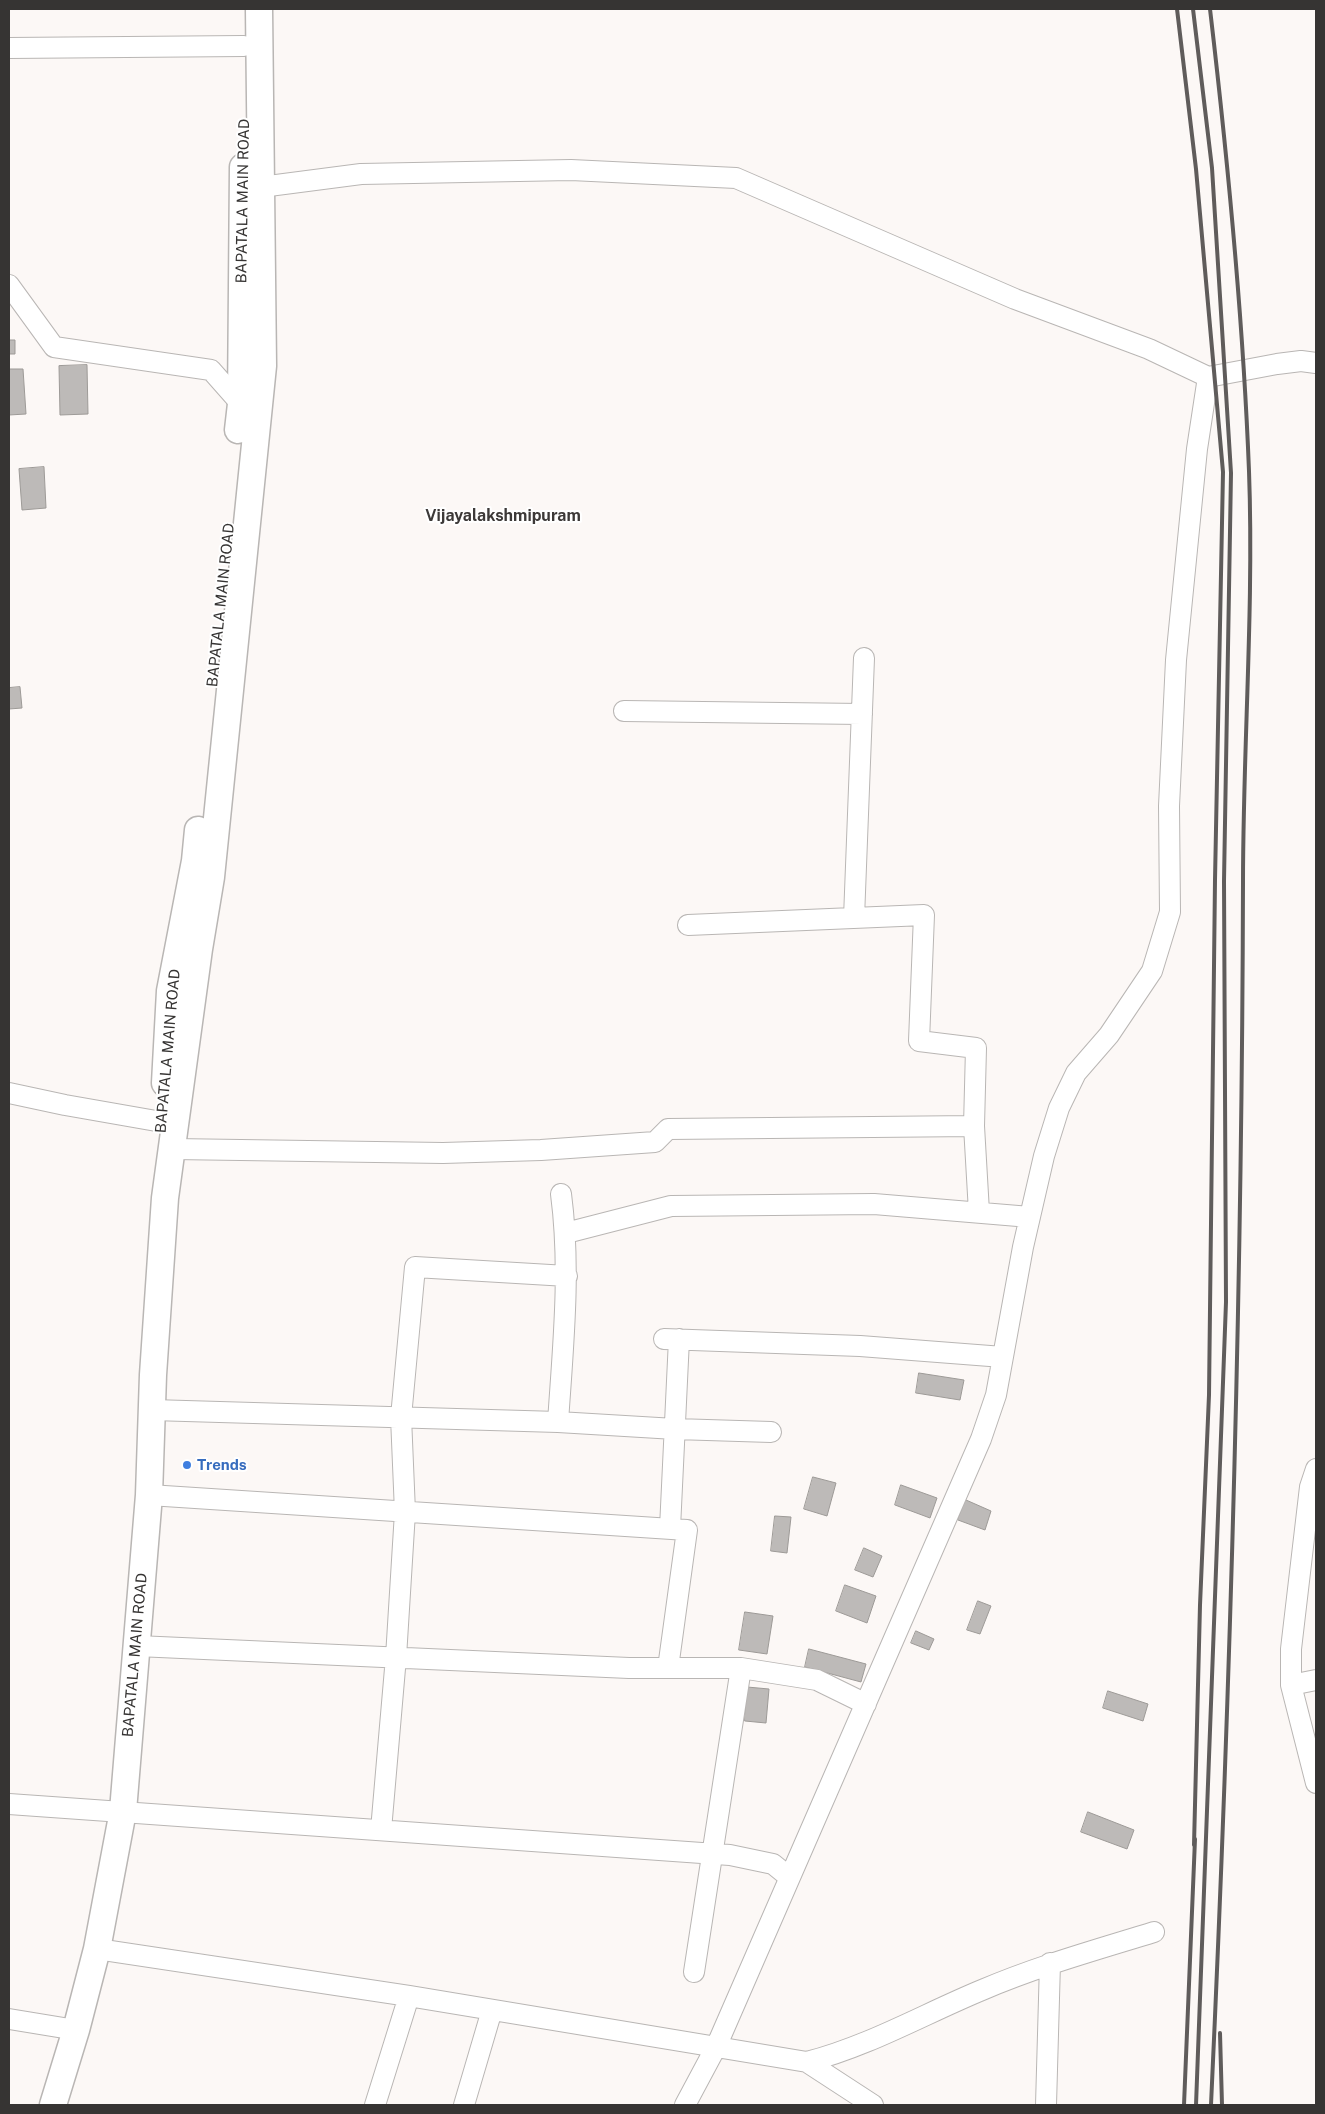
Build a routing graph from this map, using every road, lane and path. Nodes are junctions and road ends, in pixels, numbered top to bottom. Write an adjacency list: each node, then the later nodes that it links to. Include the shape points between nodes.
1 (244, 9): 3 (main road, BAPATALA MAIN ROAD)
2 (260, 9): 5 (main road, BAPATALA MAIN ROAD)
3 (244, 46): 4 (street); 9 (main road, BAPATALA MAIN ROAD)
4 (9, 48)
5 (261, 187): 8 (street, via 361,174 571,170 736,178 1015,299 1149,349); 16 (main road, BAPATALA MAIN ROAD, via 262,366 211,877)
6 (9, 285): 9 (street, via 54,347 211,370)
7 (1316, 363): 8 (street, via 1276,364)
8 (1208, 377): 22 (street, via 1197,449 1176,660 1169,806 1170,912 1152,971 1109,1035 1076,1074 1059,1108)
9 (241, 404): 16 (main road, BAPATALA MAIN ROAD, via 195,861 170,992)
10 (864, 658): 12 (street)
11 (624, 712): 12 (street)
12 (862, 714): 13 (street)
13 (854, 918): 14 (street); 17 (street, via 924,914 919,1041 976,1048)
14 (688, 925)
15 (9, 1093): 16 (street, via 65,1106)
16 (169, 1121): 18 (main road, BAPATALA MAIN ROAD); 20 (main road, BAPATALA MAIN ROAD, via 159,1169)
17 (974, 1126): 18 (street, via 668,1129 656,1142 443,1153); 21 (street)
18 (173, 1149): 20 (main road, BAPATALA MAIN ROAD)
19 (561, 1194): 23 (street)
20 (166, 1198): 26 (main road, BAPATALA MAIN ROAD)
21 (979, 1212): 22 (street); 23 (street, via 874,1204 672,1206)
22 (1030, 1217): 25 (street)
23 (566, 1233): 24 (street)
24 (567, 1276): 27 (street, via 415,1267); 28 (street)
25 (1003, 1357): 29 (street, via 860,1346 671,1338); 41 (street, via 996,1395 981,1439)
26 (152, 1410): 27 (street); 32 (main road, BAPATALA MAIN ROAD)
27 (401, 1417): 28 (street); 33 (street)
28 (558, 1422): 29 (street)
29 (675, 1429): 30 (street); 34 (street)
30 (771, 1432)
31 (1316, 1469): 40 (street, via 1308,1497 1291,1649)
32 (149, 1495): 33 (street); 35 (main road, BAPATALA MAIN ROAD)
33 (405, 1512): 34 (street); 36 (street)
34 (670, 1528): 37 (street, via 687,1530)
35 (137, 1646): 36 (street); 44 (main road, BAPATALA MAIN ROAD)
36 (396, 1658): 37 (street); 45 (street)
37 (668, 1668): 38 (street)
38 (742, 1668): 41 (street, via 817,1680); 46 (street)
39 (1316, 1680): 40 (street)
40 (1291, 1685): 42 (street)
41 (866, 1704): 47 (street)
42 (1316, 1783)
43 (9, 1804): 44 (street)
44 (123, 1811): 45 (street); 49 (main road, BAPATALA MAIN ROAD)
45 (381, 1830): 46 (street)
46 (712, 1854): 47 (street, via 773,1864); 51 (street)
47 (789, 1877): 56 (street)
48 (1154, 1932): 50 (street)
49 (97, 1950): 52 (street); 55 (main road, BAPATALA MAIN ROAD)
50 (1050, 1962): 57 (street, via 855,2047); 63 (street)
51 (694, 1972)
52 (409, 1996): 53 (street); 59 (street)
53 (492, 2010): 56 (street); 60 (street)
54 (9, 2019): 55 (street)
55 (76, 2030): 58 (main road, BAPATALA MAIN ROAD)
56 (716, 2047): 57 (street); 61 (street)
57 (807, 2062): 62 (street)
58 (53, 2105)
59 (375, 2105)
60 (464, 2105)
61 (685, 2105)
62 (873, 2105)
63 (1046, 2105)

